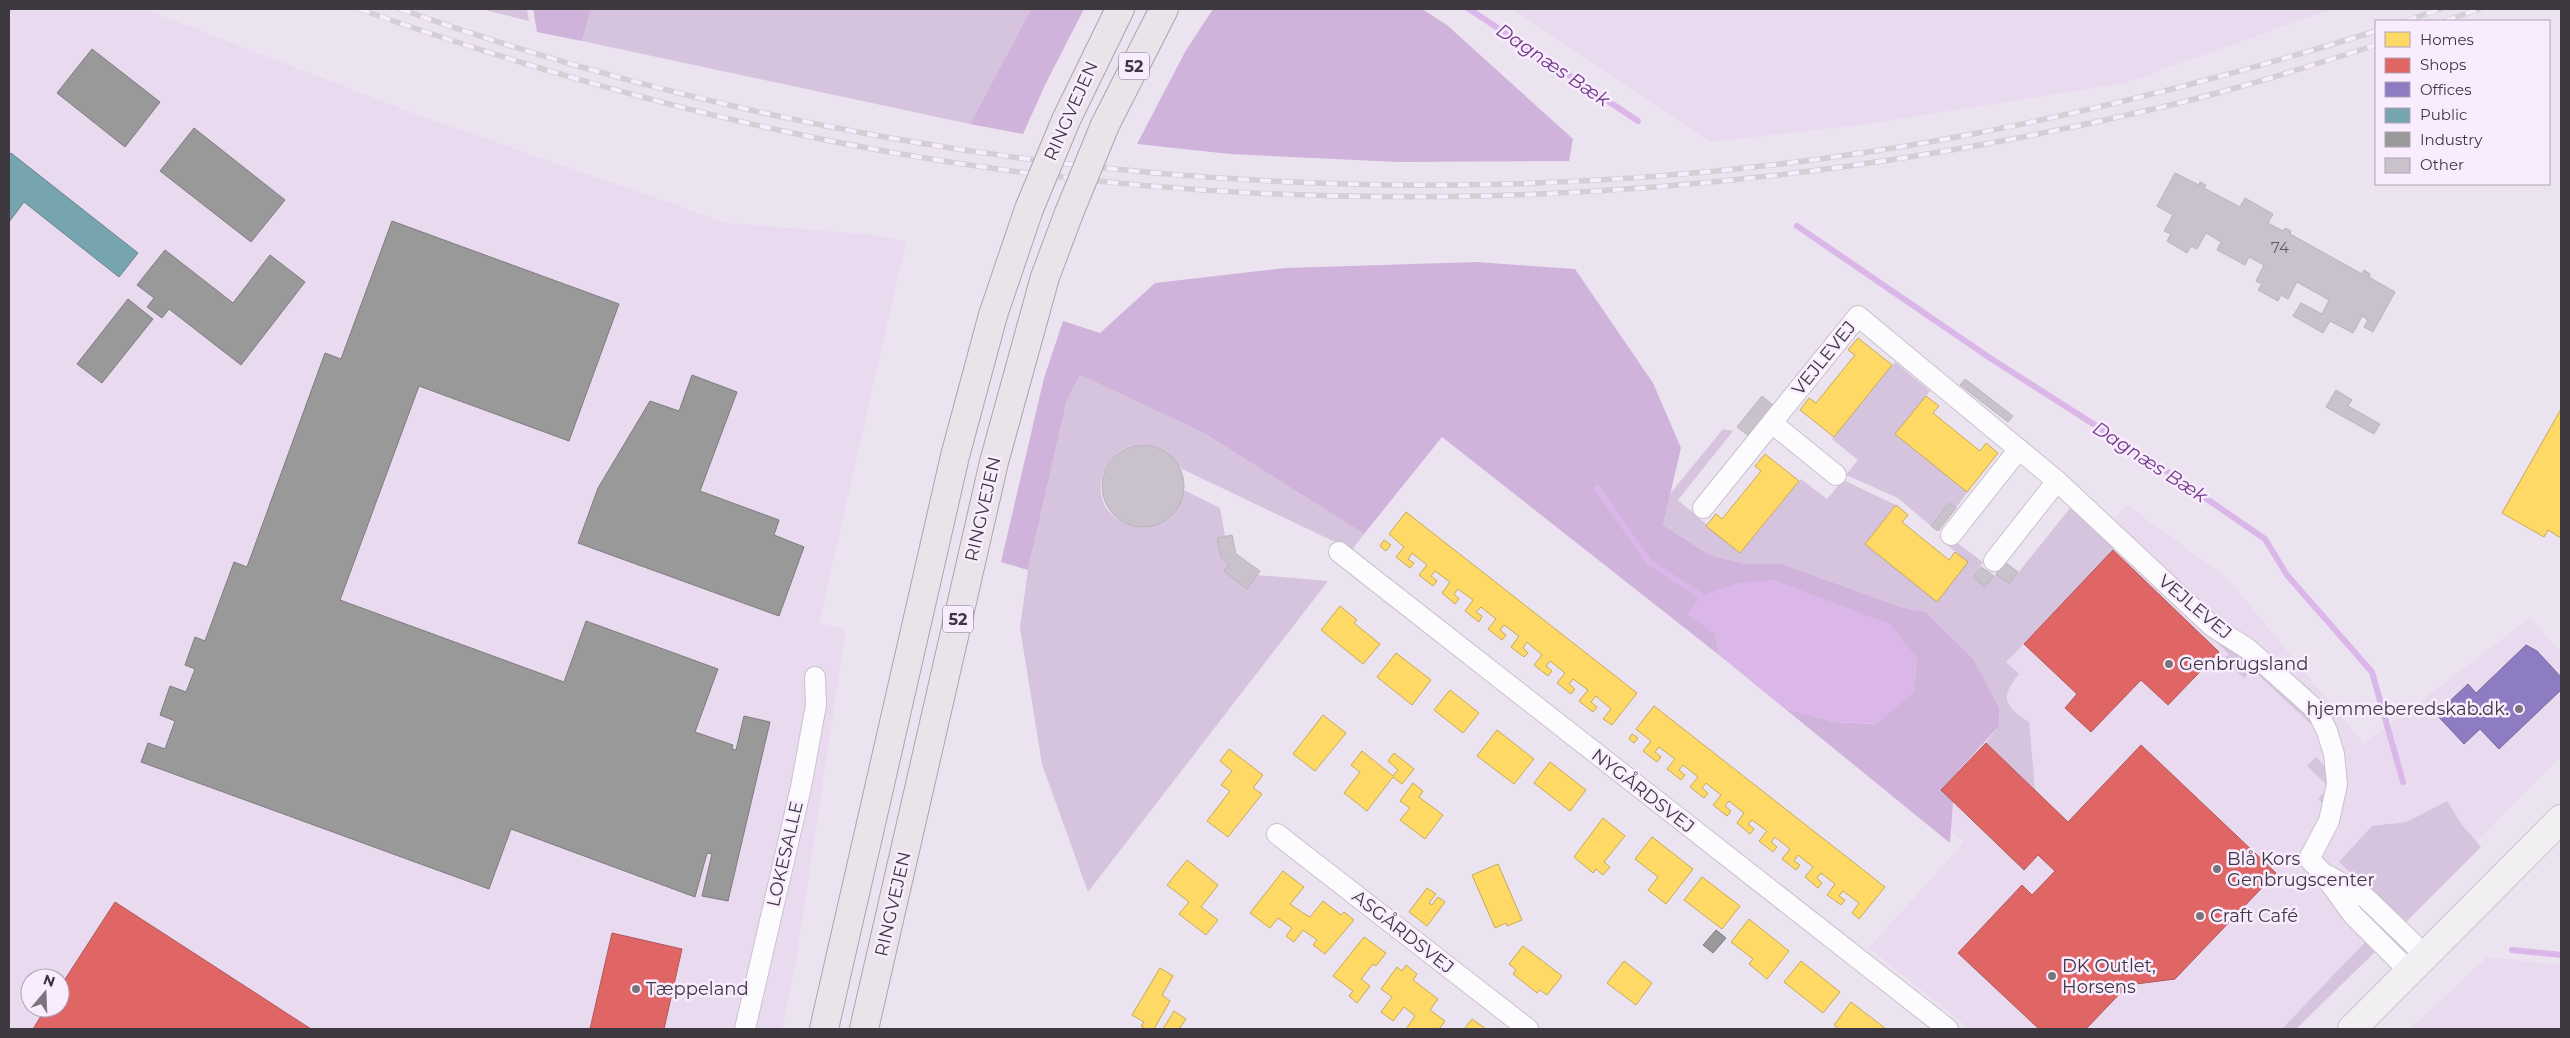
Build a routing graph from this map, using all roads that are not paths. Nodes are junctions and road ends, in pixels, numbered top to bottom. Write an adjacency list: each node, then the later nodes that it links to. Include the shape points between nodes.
1 (1120, 9): 16 (main road, RINGVEJEN / 52, bridge, via 1066,120 1029,209 993,315 955,456)
2 (1164, 9): 17 (main road, RINGVEJEN / 52, bridge, via 1105,124 1045,277 997,452)
3 (1772, 423): 4 (street, VEJLEVEJ, via 1858,316); 5 (street); 7 (street, VEJLEVEJ)
4 (2019, 449): 6 (street, VEJLEVEJ); 8 (street)
5 (1836, 474)
6 (2057, 481): 10 (street); 14 (street, VEJLEVEJ, via 2212,626 2248,649 2317,712 2334,754 2337,784 2329,821 2309,859 2353,915)
7 (1703, 508)
8 (1951, 535)
9 (1339, 552): 19 (street, NYGÅRDSVEJ)
10 (1994, 561)
11 (815, 677): 15 (street, LOKESALLE, via 816,705 801,787)
12 (2561, 819): 14 (street)
13 (1277, 834): 18 (street, ASGÅRDSVEJ)
14 (2418, 964): 20 (street)
15 (744, 1029)
16 (824, 1029)
17 (864, 1029)
18 (1528, 1029)
19 (1948, 1029)
20 (2352, 1029)

